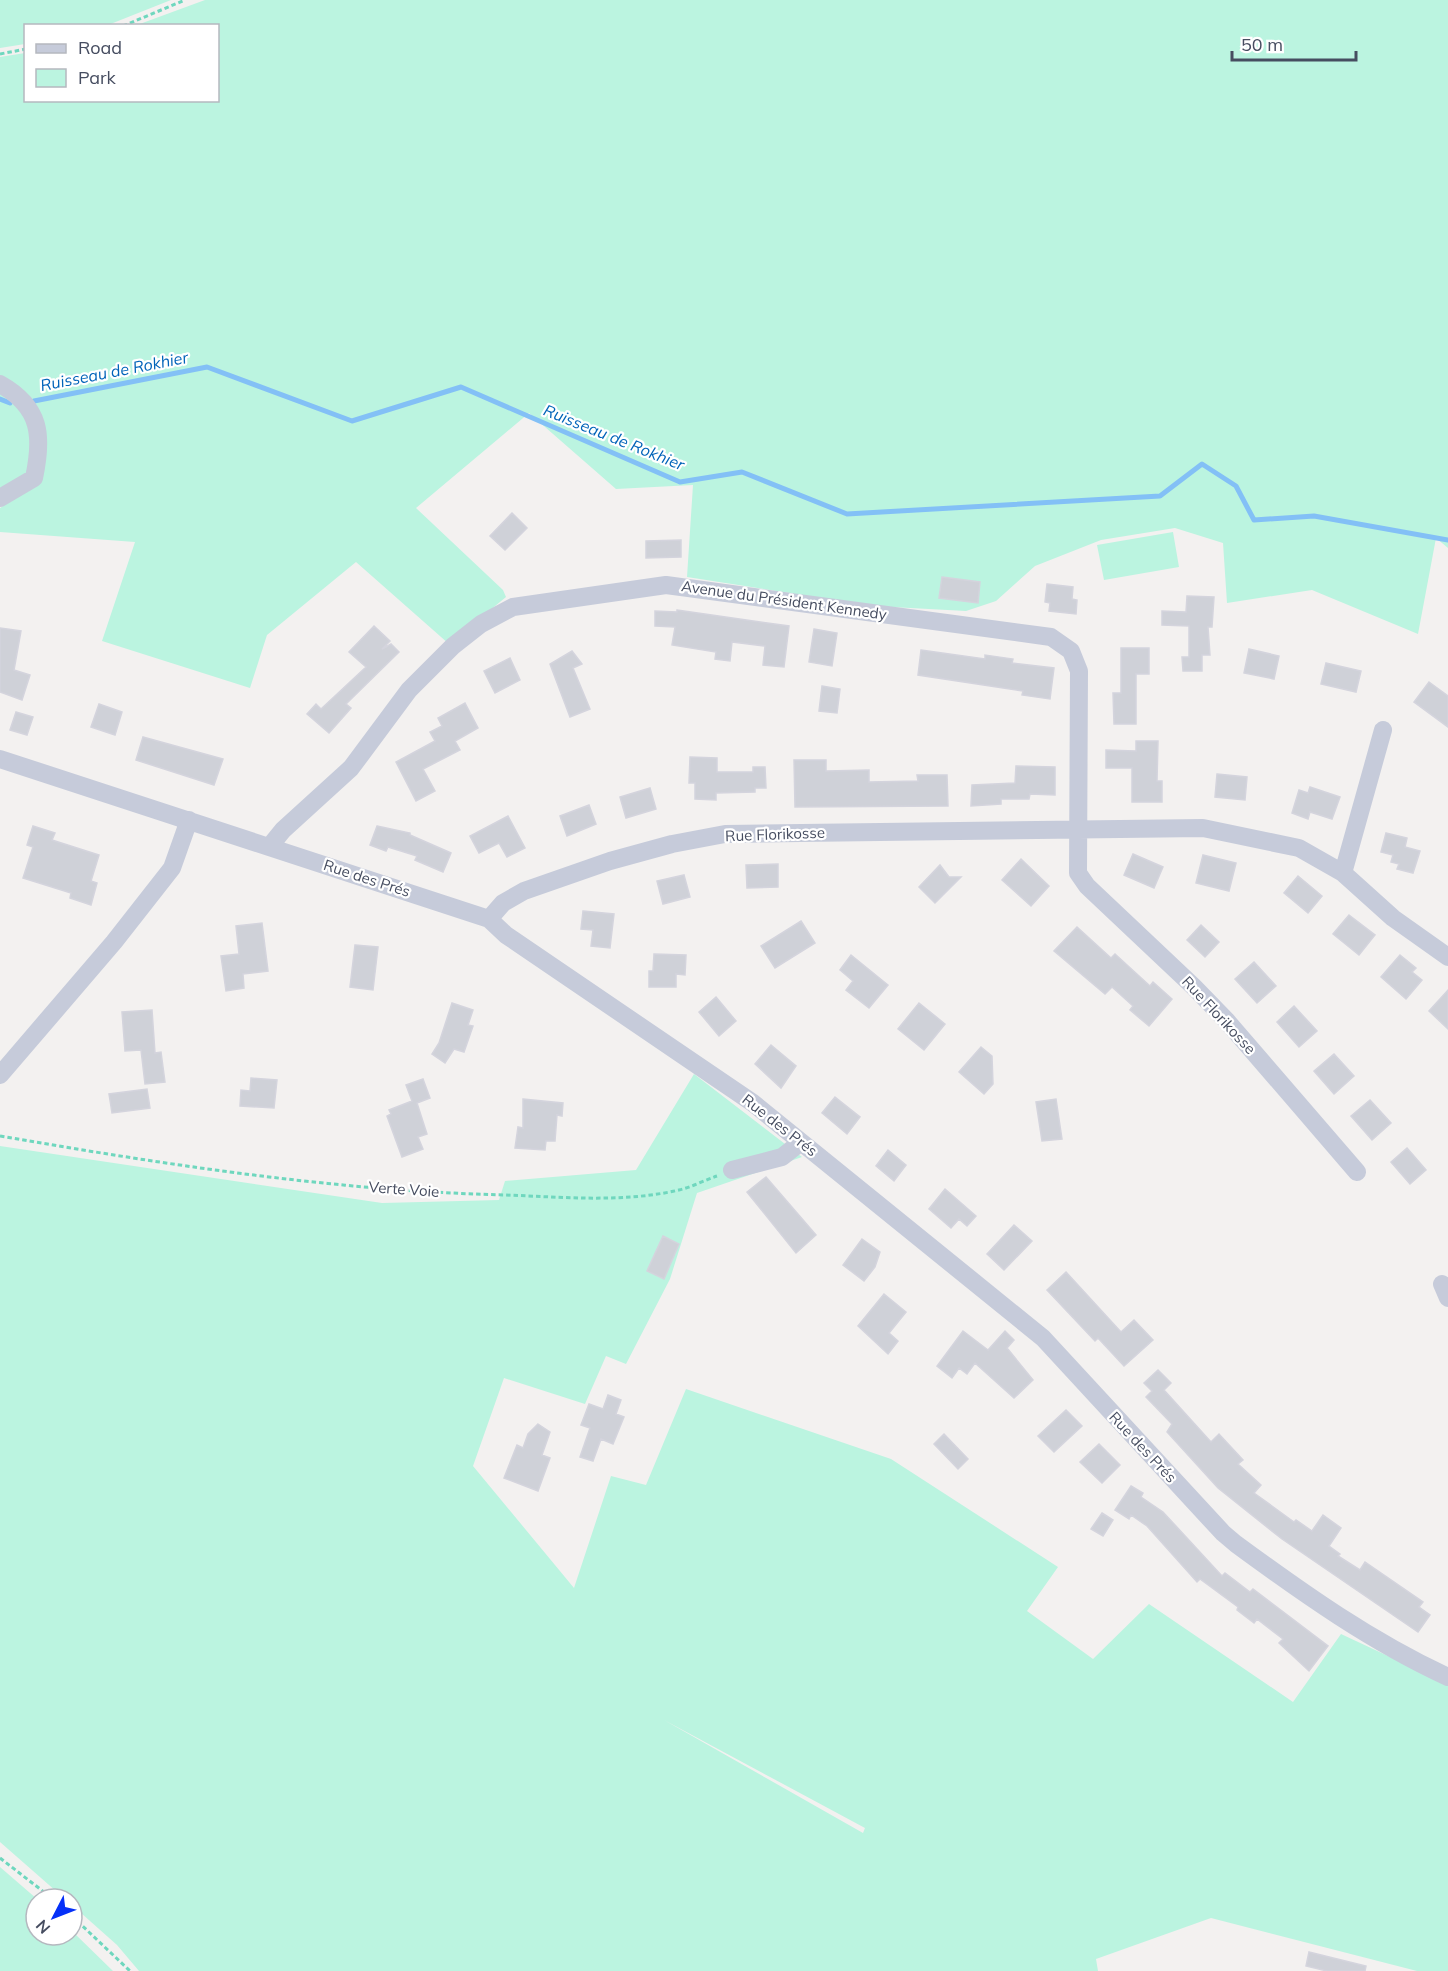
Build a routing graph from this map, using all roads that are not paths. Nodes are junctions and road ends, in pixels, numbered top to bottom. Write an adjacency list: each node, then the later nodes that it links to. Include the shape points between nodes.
1 (0, 384): 2 (street, via 28,405 37,423 40,450 34,478)
2 (0, 498)
3 (1383, 730): 8 (street)
4 (0, 759): 5 (street, Rue des Prés)
5 (189, 820): 7 (street, Rue des Prés); 11 (street, via 172,868)
6 (1079, 828): 7 (street, Avenue du Président Kennedy, via 1079,671 1071,651 1060,642 1051,637 666,585 513,607 481,624 409,690 351,768); 8 (street, Rue Florikosse, via 1203,828 1299,848); 9 (street, Rue Florikosse, via 725,834 661,847 524,891 503,903); 14 (street, Rue Florikosse, via 1078,873 1087,886 1226,1020)
7 (270, 846): 9 (street, Rue des Prés)
8 (1343, 873): 10 (street, Rue Florikosse, via 1393,918)
9 (489, 919): 12 (street, Rue des Prés, via 506,935 720,1079)
10 (1448, 957)
11 (0, 1075)
12 (801, 1142): 13 (street, via 782,1157); 15 (street, Rue des Prés, via 1043,1338 1230,1539 1364,1633)
13 (732, 1170)
14 (1357, 1172)
15 (1448, 1677)

